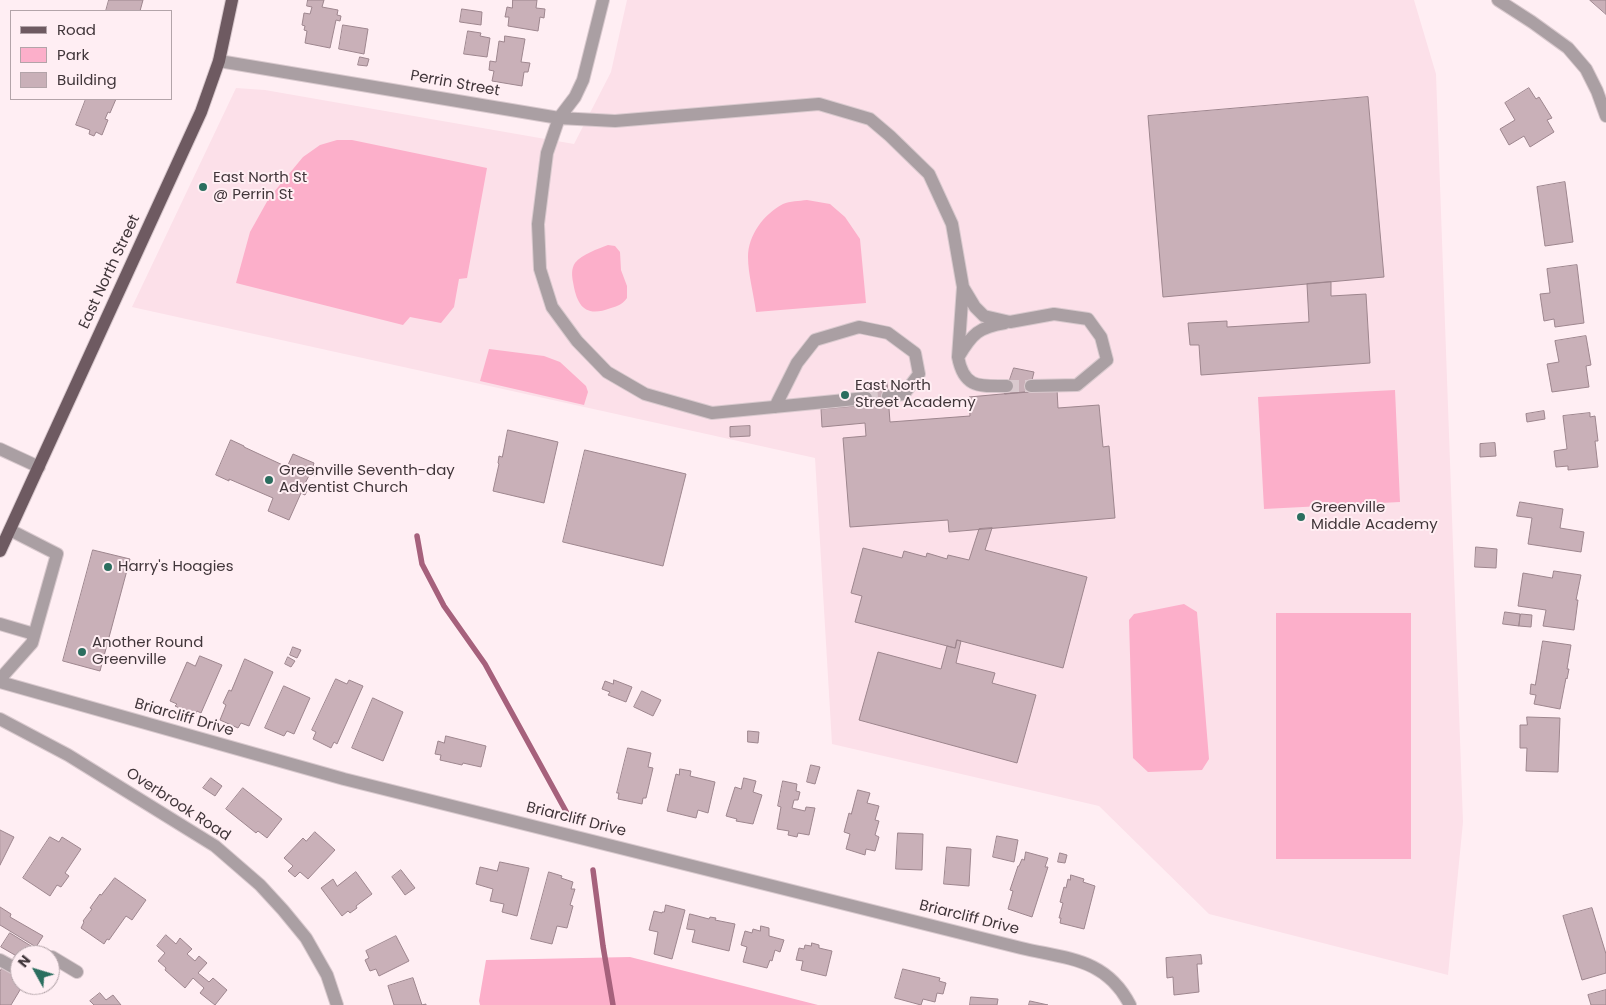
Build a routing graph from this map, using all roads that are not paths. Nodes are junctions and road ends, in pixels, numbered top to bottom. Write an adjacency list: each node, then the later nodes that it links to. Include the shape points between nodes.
1 (232, 0): 4 (main road, East North Street)
2 (603, 0): 6 (street, via 583,80)
3 (1498, 0): 5 (street, via 1568,48 1586,69)
4 (219, 60): 6 (street, Perrin Street); 16 (main road, East North Street, via 201,112)
5 (1606, 116)
6 (559, 118): 7 (street, Perrin Street, via 615,121 819,104 870,119 929,174 952,224); 14 (street, via 547,153 538,224 540,269 552,307 577,341 608,372 645,394 712,414)
7 (963, 287): 8 (street, via 984,316); 9 (street)
8 (1010, 322): 9 (street, via 992,325 974,334); 11 (street, via 1054,314 1088,319 1101,337 1107,360 1077,385)
9 (958, 357): 10 (street, via 966,378 979,386)
10 (1007, 386)
11 (1031, 386)
12 (888, 396): 14 (street, via 904,394 919,374 914,353 888,333 859,327 815,340 797,363)
13 (866, 398): 14 (street)
14 (775, 407)
15 (0, 448): 16 (street)
16 (39, 467): 17 (main road, East North Street)
17 (10, 530): 18 (main road, East North Street); 20 (street, via 57,554)
18 (0, 551)
19 (0, 624): 20 (street)
20 (34, 634): 21 (street, via 32,643)
21 (0, 680): 26 (street, Briarcliff Drive, via 344,779 1086,963 1104,973 1121,989)
22 (0, 719): 25 (street, Overbrook Road, via 68,755 215,846 260,885 306,938 327,975)
23 (60, 962): 24 (street)
24 (77, 972)
25 (337, 1005)
26 (1130, 1005)

